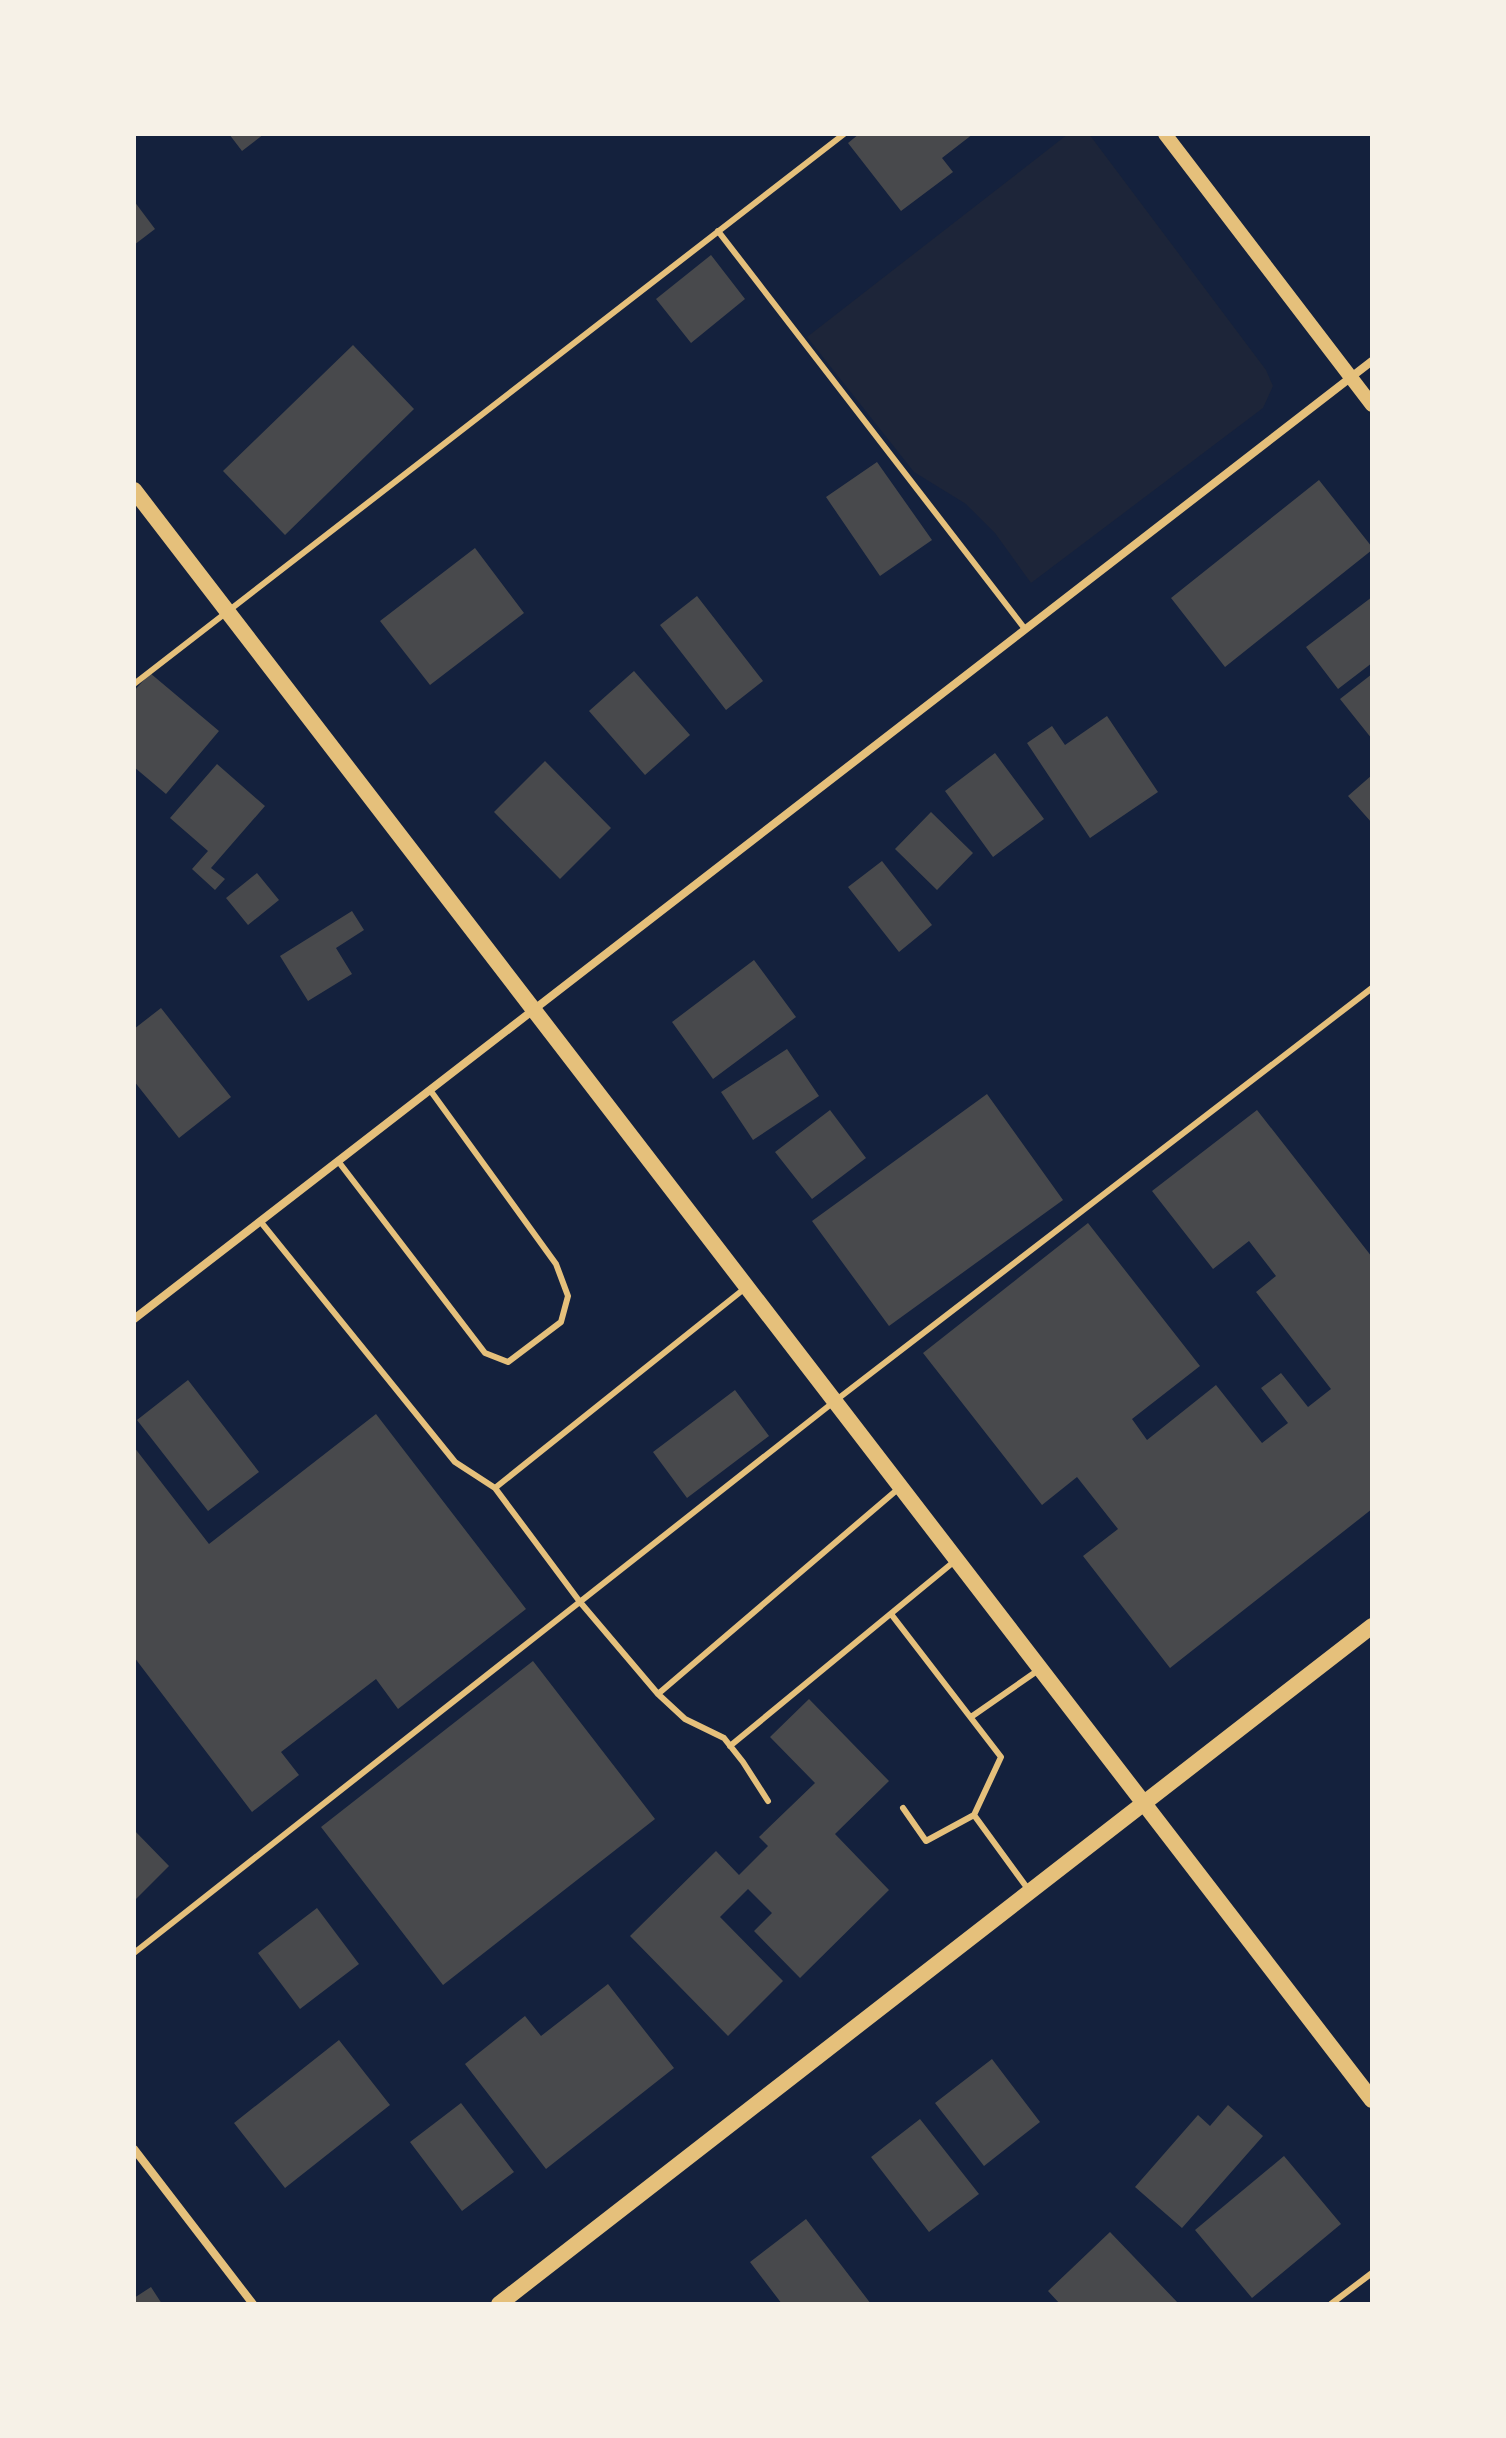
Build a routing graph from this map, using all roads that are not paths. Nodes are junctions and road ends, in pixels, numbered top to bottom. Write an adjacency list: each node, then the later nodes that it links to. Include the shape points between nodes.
1 (844, 134): 3 (lane)
2 (1165, 134): 5 (street)
3 (718, 231): 8 (lane); 9 (lane)
4 (1372, 361): 5 (street)
5 (1351, 377): 6 (street); 9 (street)
6 (1372, 405)
7 (134, 490): 8 (main road)
8 (228, 612): 10 (lane); 12 (main road)
9 (1025, 629): 12 (street)
10 (134, 684)
11 (1372, 988): 18 (lane)
12 (534, 1010): 13 (street); 16 (main road)
13 (430, 1090): 14 (street); 14 (lane, via 556,1264 568,1296 561,1322 508,1362 485,1353)
14 (338, 1161): 15 (street)
15 (260, 1221): 17 (street); 20 (lane, via 455,1462)
16 (747, 1287): 18 (main road); 20 (lane)
17 (134, 1319)
18 (835, 1401): 19 (main road); 22 (lane)
19 (900, 1487): 21 (main road); 26 (lane)
20 (495, 1488): 22 (lane)
21 (956, 1559): 23 (lane); 25 (main road)
22 (580, 1602): 26 (lane); 34 (lane)
23 (891, 1614): 27 (lane); 28 (lane)
24 (1372, 1626): 30 (main road)
25 (1041, 1669): 27 (lane); 30 (main road)
26 (658, 1694): 28 (lane, via 685,1719)
27 (971, 1717): 32 (lane, via 1001,1757)
28 (730, 1746): 29 (lane)
29 (768, 1801)
30 (1144, 1803): 33 (main road); 35 (main road)
31 (903, 1808): 32 (lane, via 926,1841)
32 (974, 1815): 33 (lane)
33 (1030, 1892): 39 (main road)
34 (134, 1953)
35 (1372, 2100)
36 (134, 2149): 38 (street)
37 (1372, 2273): 40 (lane)
38 (253, 2304)
39 (499, 2304)
40 (1331, 2304)

